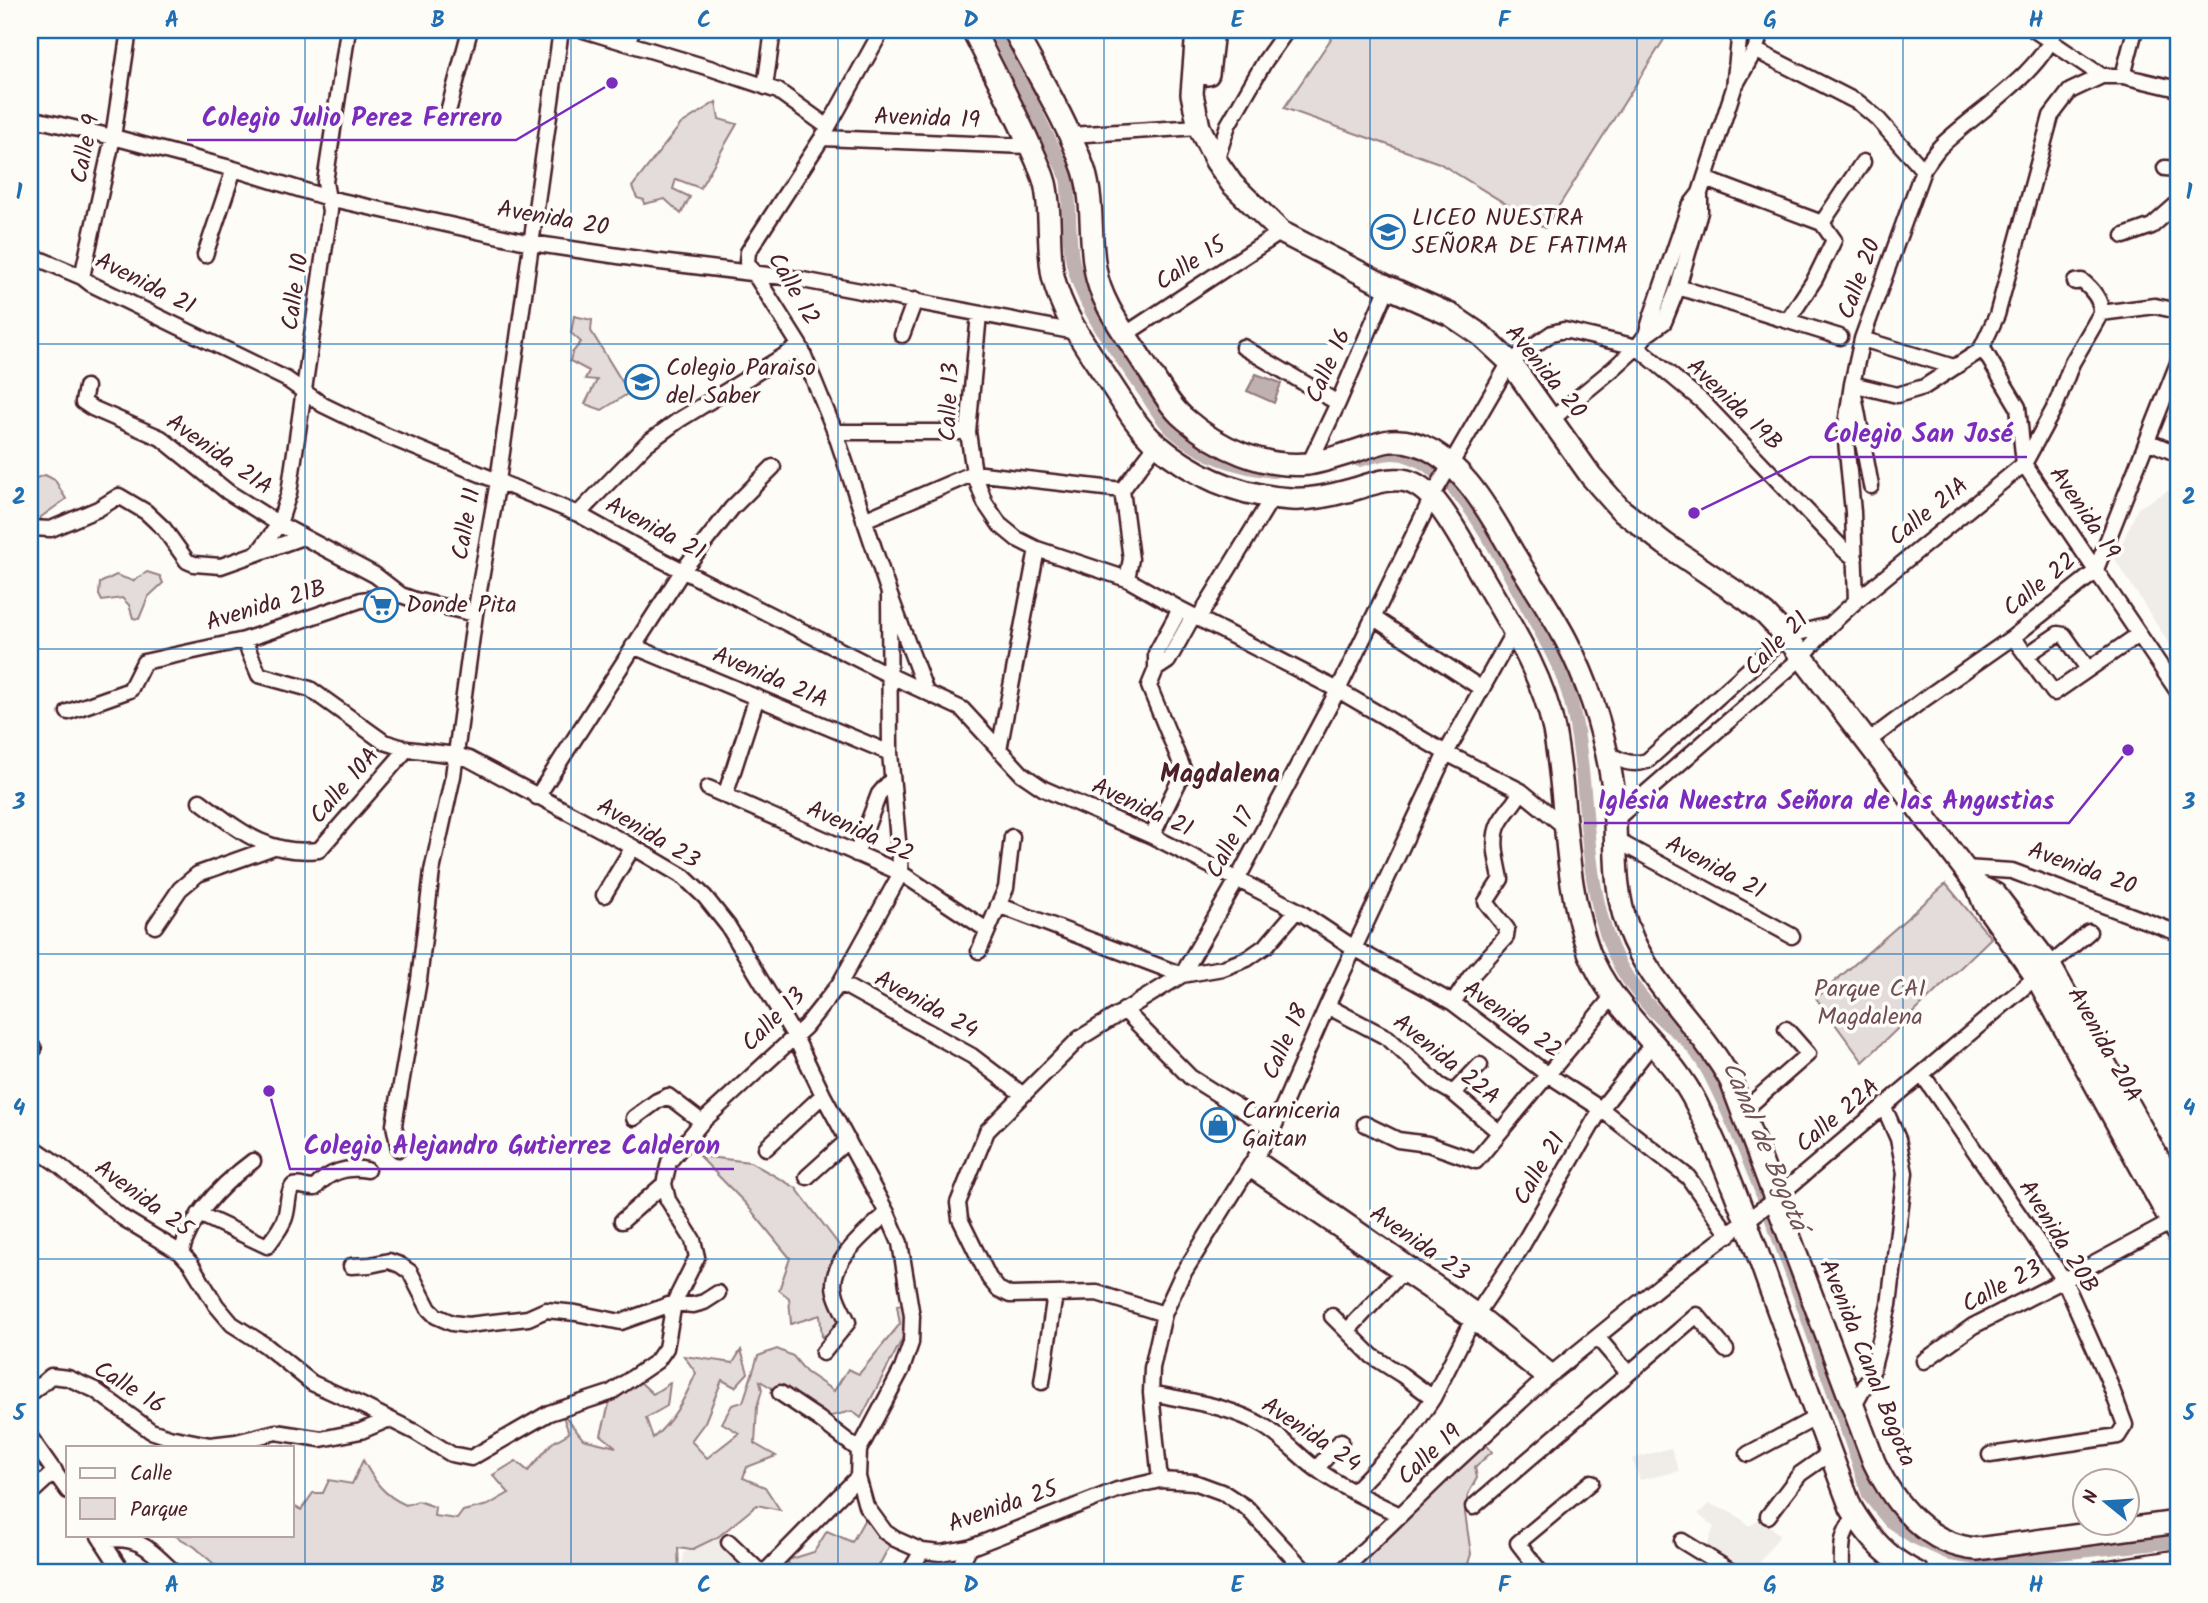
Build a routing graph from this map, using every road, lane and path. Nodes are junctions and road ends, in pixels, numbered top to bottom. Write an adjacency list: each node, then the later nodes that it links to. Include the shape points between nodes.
1 (130, 30): 30 (street, Calle 9)
2 (348, 30): 37 (street, Calle 10, via 325,182)
3 (470, 30): 25 (street)
4 (561, 30): 42 (street, Calle 11)
5 (583, 30): 17 (street)
6 (773, 30): 22 (street)
7 (882, 30): 28 (street, Calle 12)
8 (973, 30): 31 (main road)
9 (1014, 30): 29 (main road, Avenida Canal Bogota)
10 (1197, 30): 27 (main road, Avenida 20, via 1192,94)
11 (1213, 30): 32 (main road, via 1206,90)
12 (1287, 30): 32 (street)
13 (1740, 30): 23 (street)
14 (1762, 30): 19 (street)
15 (2034, 30): 18 (street)
16 (2135, 30): 21 (street)
17 (629, 36): 22 (street)
18 (2053, 36): 20 (street); 35 (street, Calle 20, via 2028,71 1939,148)
19 (1755, 50): 23 (street); 35 (street, via 1859,103)
20 (2102, 76): 21 (street); 64 (street, via 2070,91 2051,116 1997,316)
21 (2123, 76): 24 (street)
22 (765, 87): 28 (street, via 778,91)
23 (1734, 88): 36 (street)
24 (2178, 89)
25 (449, 108)
26 (30, 118): 30 (street, Avenida 20)
27 (1199, 127): 29 (street); 32 (main road, Avenida 20)
28 (825, 132): 31 (street, Avenida 19); 45 (street, Calle 12, via 748,252 747,262)
29 (1070, 135): 56 (main road, Avenida Canal Bogota, via 1089,190 1096,276)
30 (113, 137): 34 (street, Avenida 20); 46 (street, Calle 9)
31 (1029, 146): 55 (main road, via 1045,184 1056,287)
32 (1213, 155): 40 (main road, Avenida 20, via 1232,184)
33 (1863, 162): 39 (street)
34 (234, 169): 37 (street, Avenida 20); 44 (street)
35 (1923, 170): 60 (street, Calle 20)
36 (1702, 186): 39 (street); 48 (street, via 1700,212); 58 (street, via 1689,207)
37 (328, 198): 42 (street, Avenida 20); 70 (street, Calle 10, via 330,211)
38 (2178, 203): 41 (street, via 2151,226)
39 (1822, 223): 54 (street, via 1833,240)
40 (1281, 232): 49 (main road, Avenida 20); 56 (street, Calle 15)
41 (2124, 236)
42 (531, 243): 45 (street, Avenida 20); 83 (street, Calle 11)
43 (30, 255): 46 (street, Avenida 21)
44 (205, 256)
45 (755, 274): 50 (street, Avenida 20); 61 (street, Calle 12)
46 (82, 277): 70 (street, Avenida 21)
47 (2075, 282): 52 (street, via 2088,286 2102,304)
48 (1678, 286): 54 (street); 58 (street, via 1664,322)
49 (1388, 287): 65 (main road, Avenida 20, via 1451,315); 71 (street, Calle 16)
50 (915, 300): 53 (street, Avenida 20); 57 (street)
51 (2178, 311): 52 (street, via 2155,306)
52 (2101, 313): 79 (street, Calle 21A)
53 (979, 314): 55 (street, Avenida 20); 74 (street, Calle 13)
54 (1788, 320): 59 (street)
55 (1076, 332): 76 (main road, via 1134,419)
56 (1125, 334): 78 (main road, Avenida Canal Bogota, via 1169,402 1195,428 1256,459)
57 (902, 335)
58 (1646, 335): 63 (street)
59 (1840, 337)
60 (1862, 339): 67 (street); 68 (street, Calle 20)
61 (800, 346): 73 (street, Calle 12); 88 (street, via 646,444)
62 (1243, 347): 71 (street)
63 (1637, 347): 65 (street, Calle 17, via 1564,330 1552,332); 72 (street); 95 (street, Avenida 19B, via 1703,402)
64 (1983, 347): 67 (street); 79 (street, Avenida 19, via 2018,407)
65 (1510, 362): 72 (main road, Avenida 20); 81 (street, Calle 17)
66 (2178, 363): 75 (street, Calle 22)
67 (1954, 367): 68 (street, via 1924,387 1897,395)
68 (1852, 384): 84 (street); 95 (street, Calle 20, via 1845,431)
69 (86, 387): 90 (street, Avenida 21A, via 83,402 161,438 228,492)
70 (305, 392): 83 (street, Avenida 21, via 387,436); 90 (street, Calle 10, via 289,493)
71 (1338, 403): 78 (street, Calle 16)
72 (1552, 419): 108 (main road, Avenida 20, via 1620,509 1746,599)
73 (835, 432): 74 (street); 89 (street, Calle 12)
74 (968, 432): 82 (street, Calle 13)
75 (2147, 441): 77 (street); 97 (street, Calle 22)
76 (1157, 444): 85 (street); 87 (main road, via 1210,479)
77 (2178, 454)
78 (1309, 464): 81 (main road, Avenida Canal Bogota, via 1394,441 1421,446)
79 (2024, 464): 97 (street, Avenida 19); 101 (street, Calle 21A)
80 (773, 467): 96 (street, via 732,508)
81 (1449, 467): 86 (street, Calle 17); 129 (main road, Avenida Canal Bogota, via 1479,498 1560,629 1579,667)
82 (974, 473): 85 (street); 89 (street); 93 (street, Calle 13, via 985,503 1000,525)
83 (498, 481): 88 (street, Avenida 21); 102 (street, Calle 11)
84 (1871, 486)
85 (1122, 490): 98 (street, via 1131,559)
86 (1433, 495): 87 (main road, via 1398,480 1317,498); 104 (street, Calle 17); 106 (main road)
87 (1273, 496): 103 (street)
88 (578, 514): 96 (street, Avenida 21)
89 (864, 520): 99 (street, Calle 12)
90 (279, 524): 92 (street, Avenida 21A); 94 (street, Calle 10)
91 (30, 528): 94 (street, via 51,529 119,496 146,512 194,565 221,566)
92 (303, 537): 94 (street); 100 (street, Avenida 21A)
93 (1037, 549): 98 (street); 126 (street)
94 (258, 553)
95 (1854, 558): 101 (street, Calle 20)
96 (683, 570): 111 (street); 116 (street, Avenida 21)
97 (2095, 572): 107 (street, Avenida 19); 109 (street, Calle 22)
98 (1127, 579): 103 (street)
99 (889, 593): 116 (street, Calle 12); 120 (street, Calle 12)
100 (401, 594): 102 (street, Avenida 21A); 110 (street, Avenida 21B, via 361,600)
101 (1856, 601): 105 (street, Calle 21A)
102 (474, 614): 130 (street, Calle 11)
103 (1191, 615): 119 (street); 139 (street, via 1157,653 1149,685 1184,771)
104 (1374, 618): 118 (street); 119 (street, Calle 17)
105 (1830, 625): 108 (street, Calle 21); 113 (street, Calle 21)
106 (1514, 631): 118 (street, Calle 18); 137 (main road, via 1548,704)
107 (2138, 635): 115 (street); 121 (street, Avenida 19)
108 (1786, 636): 113 (main road, Avenida 20A); 114 (street, Calle 21)
109 (2012, 637): 112 (street); 124 (street, Calle 22)
110 (244, 640): 123 (street, Avenida 21B, via 144,663 130,690); 125 (street, via 259,675 310,689 370,734)
111 (633, 646): 122 (street, Avenida 21A); 135 (street)
112 (2027, 655): 115 (street, via 2058,634 2064,635); 115 (street, via 2054,693)
113 (1802, 657): 117 (street, Calle 21); 124 (main road, Avenida 20A)
114 (1759, 660): 117 (street); 129 (street, Calle 21, via 1647,761 1624,763)
115 (2088, 669)
116 (891, 676): 120 (street, Avenida 21); 127 (street, Calle 12)
117 (1776, 680): 138 (street, Calle 21)
118 (1482, 689): 128 (street, Calle 18)
119 (1338, 690): 128 (street); 146 (street, Calle 17)
120 (926, 691): 126 (street, Avenida 21, via 962,709)
121 (2178, 692)
122 (757, 697): 127 (street, Avenida 21A); 134 (street)
123 (68, 712)
124 (1867, 742): 144 (main road, Avenida 20A)
125 (408, 748): 130 (street); 141 (street, Calle 10A, via 319,850 299,853)
126 (999, 750): 139 (street, Avenida 21, via 1044,789)
127 (890, 753): 131 (street, Calle 12)
128 (1446, 753): 133 (street); 155 (street, Calle 18)
129 (1607, 753): 138 (main road, Avenida Canal Bogota)
130 (456, 755): 135 (street, Avenida 23); 184 (street, Calle 11, via 432,871 394,1125)
131 (892, 779): 143 (street, via 879,794); 145 (street, Calle 12)
132 (708, 788): 134 (street, Avenida 22)
133 (1521, 791): 137 (street); 161 (street, via 1499,825 1495,843 1501,879 1486,902 1507,929 1506,937)
134 (725, 796): 143 (street, Avenida 22)
135 (537, 797): 142 (street, Avenida 23)
136 (200, 801): 141 (street, via 251,838)
137 (1565, 827): 160 (main road, via 1582,931 1592,961)
138 (1616, 830): 154 (street, Avenida 21); 175 (main road, Avenida Canal Bogota, via 1617,891 1633,942 1723,1066)
139 (1152, 836): 146 (street, Avenida 21)
140 (1012, 837): 148 (street, via 1006,888)
141 (274, 847): 150 (street, via 198,874 180,889)
142 (633, 847): 147 (street); 165 (street, Avenida 23, via 684,877 705,897 728,926)
143 (856, 854): 145 (street, Avenida 22)
144 (1964, 868): 153 (street, Avenida 20, via 2012,871); 157 (main road, Avenida 20A, via 1984,902)
145 (901, 873): 151 (street, Avenida 22); 159 (street, Calle 13)
146 (1237, 880): 149 (street, Avenida 22); 158 (street, Calle 17)
147 (604, 895)
148 (998, 905): 151 (street); 158 (street)
149 (1297, 910): 155 (street, Avenida 22); 158 (street, via 1267,945 1247,959)
150 (155, 926)
151 (986, 930): 156 (street)
152 (2089, 932): 157 (street, Calle 22A)
153 (2178, 933)
154 (1792, 936)
155 (1354, 948): 161 (street, Avenida 22); 162 (street, Calle 18)
156 (979, 951)
157 (2043, 972): 169 (street, Calle 22A); 190 (main road, Avenida 20A); 196 (main road, Avenida 20A)
158 (1182, 975): 163 (street, Calle 17)
159 (840, 983): 165 (street, Calle 13); 171 (street, Avenida 24, via 972,1056)
160 (1613, 996): 166 (main road); 168 (street)
161 (1452, 1003): 168 (street, Avenida 22)
162 (1327, 1006): 170 (street, Avenida 22A, via 1388,1038); 179 (street, Calle 18)
163 (1125, 1010): 171 (street, Calle 17, via 1080,1038); 179 (street, via 1190,1077)
164 (1786, 1029): 175 (street, via 1808,1054)
165 (795, 1037): 172 (street, Avenida 25); 177 (street, Calle 13)
166 (1653, 1043): 174 (street, Calle 21); 194 (main road, via 1696,1104)
167 (1480, 1065): 170 (street)
168 (1547, 1074): 174 (street, Avenida 22); 180 (street)
169 (1922, 1074): 173 (street, Calle 22A); 201 (street, Avenida 20B)
170 (1453, 1093): 180 (street, Avenida 22A)
171 (1022, 1094): 203 (street, Calle 17, via 987,1131 958,1203 960,1219 998,1290 1010,1295)
172 (823, 1095): 181 (street, Avenida 25); 183 (street)
173 (1884, 1107): 191 (street, Calle 22A); 220 (street, via 1898,1139 1905,1173 1889,1306 1871,1375)
174 (1601, 1109): 197 (street, Avenida 22, via 1688,1177); 207 (street, Calle 21, via 1519,1251)
175 (1744, 1111): 191 (main road, Avenida Canal Bogota)
176 (634, 1118): 177 (street, via 668,1096)
177 (702, 1122): 189 (street, Calle 13, via 669,1162)
178 (1365, 1124): 180 (street, via 1398,1140 1429,1144 1476,1161)
179 (1273, 1129): 186 (street, Calle 18)
180 (1499, 1132)
181 (848, 1140): 188 (street); 192 (street, Avenida 25)
182 (30, 1145): 198 (street, Avenida 25, via 123,1218)
183 (766, 1148)
184 (399, 1149)
185 (253, 1161): 193 (street, via 233,1175)
186 (1253, 1163): 200 (street, Avenida 23); 205 (street, Calle 18, via 1181,1278)
187 (367, 1170): 193 (street, via 342,1169 315,1188 293,1185 283,1224 267,1246)
188 (807, 1177)
189 (664, 1184): 195 (street); 204 (street, via 697,1257)
190 (2178, 1194)
191 (1772, 1201): 194 (street, Calle 22A); 220 (main road, Avenida Canal Bogota)
192 (887, 1213): 211 (street, via 848,1249 834,1277 834,1290 848,1322); 225 (street, Avenida 25, via 900,1243 912,1316 911,1343)
193 (199, 1214): 198 (street)
194 (1749, 1220): 197 (street, Calle 22A); 221 (main road)
195 (622, 1221)
196 (2176, 1225): 201 (street, Calle 23)
197 (1729, 1236): 209 (street, Calle 22A)
198 (181, 1253): 222 (street, Avenida 25, via 232,1324 312,1383)
199 (351, 1266): 204 (street, via 389,1261 400,1265 410,1272 436,1316 468,1325 528,1318 546,1310 621,1322)
200 (1405, 1269): 207 (street, Avenida 23); 208 (street)
201 (2064, 1280): 212 (street, Calle 23, via 1973,1326); 228 (street, Avenida 20B, via 2125,1425 2118,1436)
202 (718, 1293): 204 (street, via 694,1305)
203 (1055, 1294): 205 (street, via 1097,1293); 215 (street)
204 (674, 1303): 222 (street, Avenida 25, via 666,1348 657,1361 610,1393 549,1413 471,1458 451,1454)
205 (1164, 1314): 218 (street, Calle 18)
206 (1332, 1316): 208 (street)
207 (1475, 1316): 214 (street, Avenida 23); 219 (street, Calle 21)
208 (1347, 1331): 219 (street, via 1372,1356)
209 (1597, 1337): 213 (street); 214 (street, Calle 22A)
210 (1726, 1350): 213 (street, via 1696,1315)
211 (823, 1353)
212 (1924, 1361)
213 (1628, 1373): 237 (street)
214 (1549, 1376): 238 (street, Calle 19)
215 (1042, 1382)
216 (780, 1393): 225 (street)
217 (30, 1394): 222 (street, Calle 16, via 51,1376 68,1378 95,1390 150,1431 210,1445 276,1432 321,1439)
218 (1151, 1394): 229 (street, Avenida 24, via 1240,1415 1266,1427); 232 (street, Calle 18)
219 (1433, 1398): 235 (street, Calle 21, via 1408,1435)
220 (1854, 1406): 241 (main road, Avenida Canal Bogota, via 1880,1474 1904,1510 1951,1544 1977,1549)
221 (1817, 1417): 226 (main road); 227 (street)
222 (387, 1420)
223 (30, 1437): 230 (street)
224 (1341, 1441): 229 (street)
225 (859, 1450): 231 (street, Avenida 25)
226 (1830, 1453): 239 (street, via 1800,1474); 240 (main road)
227 (1748, 1454)
228 (1990, 1455)
229 (1316, 1469): 235 (street, Avenida 24)
230 (55, 1471): 234 (street); 236 (street)
231 (858, 1477): 244 (street, via 767,1570 759,1571); 246 (street, Avenida 25, via 866,1506 880,1527)
232 (1160, 1480): 245 (street, Avenida 25, via 1117,1490); 252 (street, Avenida 25, via 1194,1482 1224,1493 1247,1508)
233 (1591, 1482): 254 (street, via 1518,1543)
234 (66, 1488)
235 (1353, 1492): 238 (street, Avenida 24)
236 (30, 1494)
237 (1473, 1507)
238 (1400, 1515): 253 (street, Calle 19)
239 (1768, 1516)
240 (1857, 1517): 256 (street, via 1847,1526 1843,1540); 257 (main road, via 1886,1551)
241 (2178, 1522)
242 (100, 1538): 248 (street); 249 (street, via 134,1541)
243 (1682, 1541): 255 (street)
244 (729, 1542)
245 (969, 1548): 246 (street, Avenida 25); 251 (street, via 959,1568)
246 (922, 1551): 250 (street)
247 (2178, 1562): 258 (main road)
248 (123, 1573)
249 (176, 1573)
250 (909, 1573)
251 (950, 1573)
252 (1307, 1573)
253 (1340, 1573)
254 (1541, 1573)
255 (1734, 1573)
256 (1842, 1573)
257 (1918, 1573)
258 (2100, 1573)

